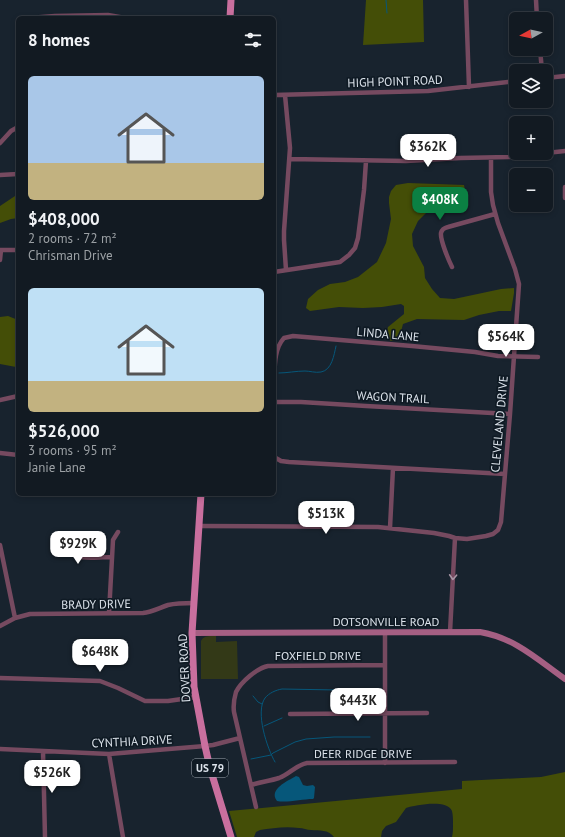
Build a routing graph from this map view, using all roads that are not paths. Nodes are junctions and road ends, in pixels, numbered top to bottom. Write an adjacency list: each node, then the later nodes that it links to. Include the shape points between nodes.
1 (231, 0): 7 (main road)
2 (466, 0): 11 (street)
3 (536, 0): 4 (street)
4 (537, 12)
5 (92, 16): 6 (street)
6 (114, 16)
7 (230, 16)
8 (565, 76): 9 (street)
9 (553, 77)
10 (509, 83): 11 (street, HIGH POINT ROAD)
11 (469, 87): 13 (street, HIGH POINT ROAD, via 408,92)
12 (276, 95): 13 (street, HIGH POINT ROAD)
13 (285, 95): 18 (street)
14 (16, 128): 15 (street)
15 (0, 143)
16 (565, 151): 17 (street)
17 (491, 158): 19 (street); 24 (street, CLEVELAND DRIVE, via 491,192)
18 (290, 159): 19 (street); 29 (street, via 284,231)
19 (366, 161): 29 (street, via 355,248 340,262)
20 (0, 174): 21 (street)
21 (16, 174)
22 (565, 186): 23 (street)
23 (565, 198)
24 (495, 214): 28 (street, via 442,230 442,240); 31 (street, CLEVELAND DRIVE, via 518,278)
25 (1, 250): 26 (street); 27 (street)
26 (16, 250)
27 (0, 260)
28 (452, 267)
29 (286, 270): 30 (street)
30 (276, 272)
31 (515, 356): 32 (street, LINDA LANE); 33 (street, LINDA LANE, via 289,336 284,338 278,347); 37 (street, CLEVELAND DRIVE)
32 (538, 357)
33 (276, 363)
34 (16, 396): 35 (street)
35 (0, 400)
36 (276, 402): 37 (street, WAGON TRAIL)
37 (510, 414): 42 (street, CLEVELAND DRIVE)
38 (0, 453): 39 (street)
39 (16, 455)
40 (276, 458): 41 (street, via 289,462)
41 (393, 468): 42 (street); 45 (street)
42 (505, 474): 47 (street, CLEVELAND DRIVE, via 498,530 486,536)
43 (201, 496): 44 (main road, DOVER ROAD / US 79)
44 (199, 526): 45 (street); 51 (main road, DOVER ROAD / US 79)
45 (390, 528): 47 (street)
46 (118, 532): 50 (street, via 113,540)
47 (455, 538): 56 (street, one-way to 56)
48 (57, 540): 50 (street, via 66,551 75,556)
49 (0, 545): 53 (street)
50 (112, 557): 52 (street)
51 (194, 603): 52 (street, BRADY DRIVE, via 174,604 147,613); 57 (main road, DOVER ROAD / US 79)
52 (109, 613): 53 (street, BRADY DRIVE, via 30,614)
53 (14, 618): 54 (street, BRADY DRIVE)
54 (0, 626)
55 (385, 632): 56 (main road, DOTSONVILLE ROAD); 57 (main road, DOTSONVILLE ROAD); 58 (street)
56 (450, 632): 60 (main road, DOTSONVILLE ROAD, via 480,632 501,637 522,648)
57 (192, 633): 61 (main road, DOVER ROAD / US 79)
58 (384, 665): 62 (street); 65 (street, FOXFIELD DRIVE, via 273,665 260,668 240,686 234,700)
59 (0, 678): 61 (street, via 100,681 145,701)
60 (565, 679)
61 (196, 698): 66 (main road, DOVER ROAD / US 79)
62 (385, 713): 63 (street); 64 (street); 71 (street)
63 (427, 713)
64 (290, 714)
65 (240, 738): 66 (street, CYNTHIA DRIVE); 72 (street, FOXFIELD DRIVE)
66 (204, 746): 69 (street, CYNTHIA DRIVE); 76 (main road, DOVER ROAD / US 79)
67 (0, 749): 68 (street, CYNTHIA DRIVE)
68 (43, 751): 69 (street, CYNTHIA DRIVE); 74 (street)
69 (109, 754): 75 (street)
70 (455, 762): 71 (street, DEER RIDGE DRIVE)
71 (385, 763): 72 (street, DEER RIDGE DRIVE, via 304,764 282,777)
72 (251, 785): 73 (street, FOXFIELD DRIVE)
73 (256, 807)
74 (45, 837)
75 (123, 837)
76 (231, 837)

